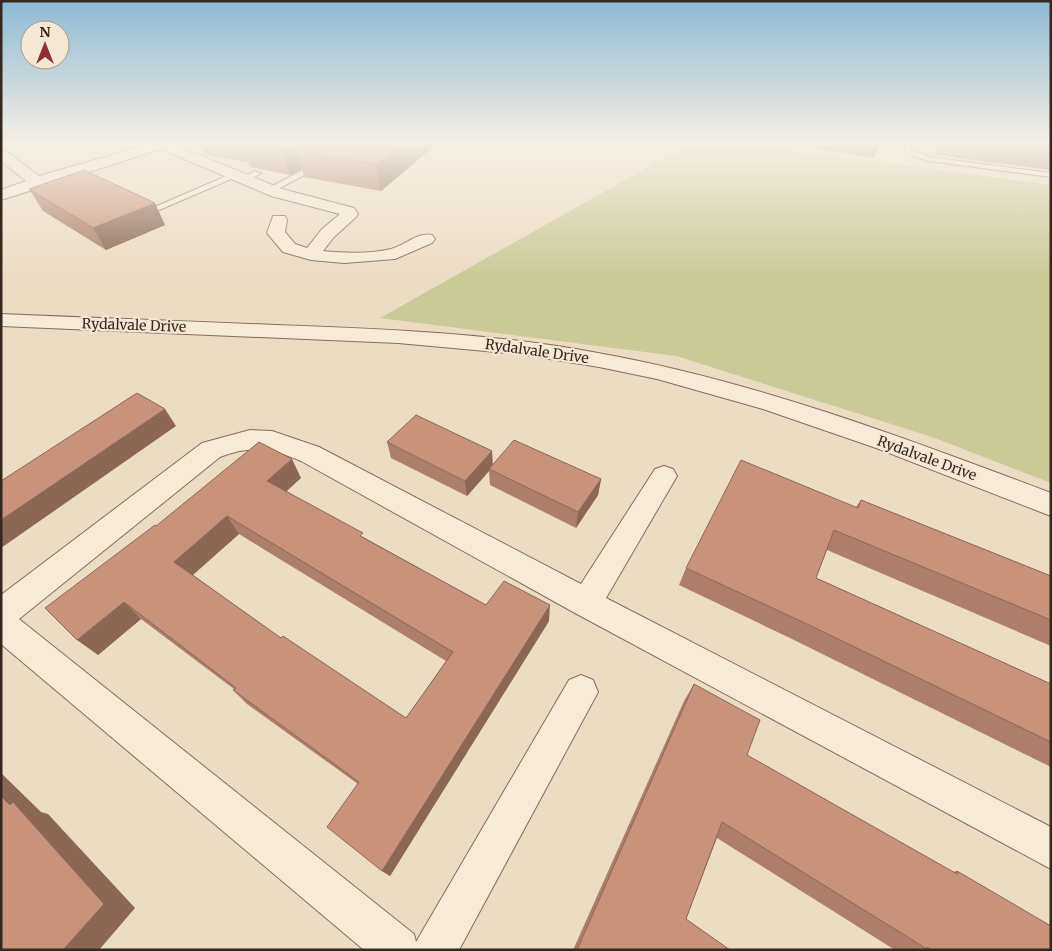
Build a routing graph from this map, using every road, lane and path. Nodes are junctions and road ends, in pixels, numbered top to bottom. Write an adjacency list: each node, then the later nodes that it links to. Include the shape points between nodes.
1 (25, 186): 6 (street)
2 (216, 186): 7 (lane)
3 (263, 186): 5 (street)
4 (276, 186): 5 (lane)
5 (271, 189): 10 (street, via 350,214 328,232)
6 (1, 195)
7 (154, 209)
8 (279, 220): 10 (street, via 276,233 289,248)
9 (426, 239): 10 (street, via 395,254 344,258)
10 (311, 255)
11 (1, 320): 13 (street, Rydalvale Drive, via 400,336 503,345 600,360 722,389 826,421 911,450)
12 (664, 476): 14 (street)
13 (1051, 505)
14 (586, 603): 15 (street, via 310,454 278,440 254,437 234,440 211,450); 18 (street)
15 (1, 614)
16 (1, 624): 19 (street)
17 (581, 692): 20 (street)
18 (1051, 849)
19 (398, 950)
20 (435, 950)

